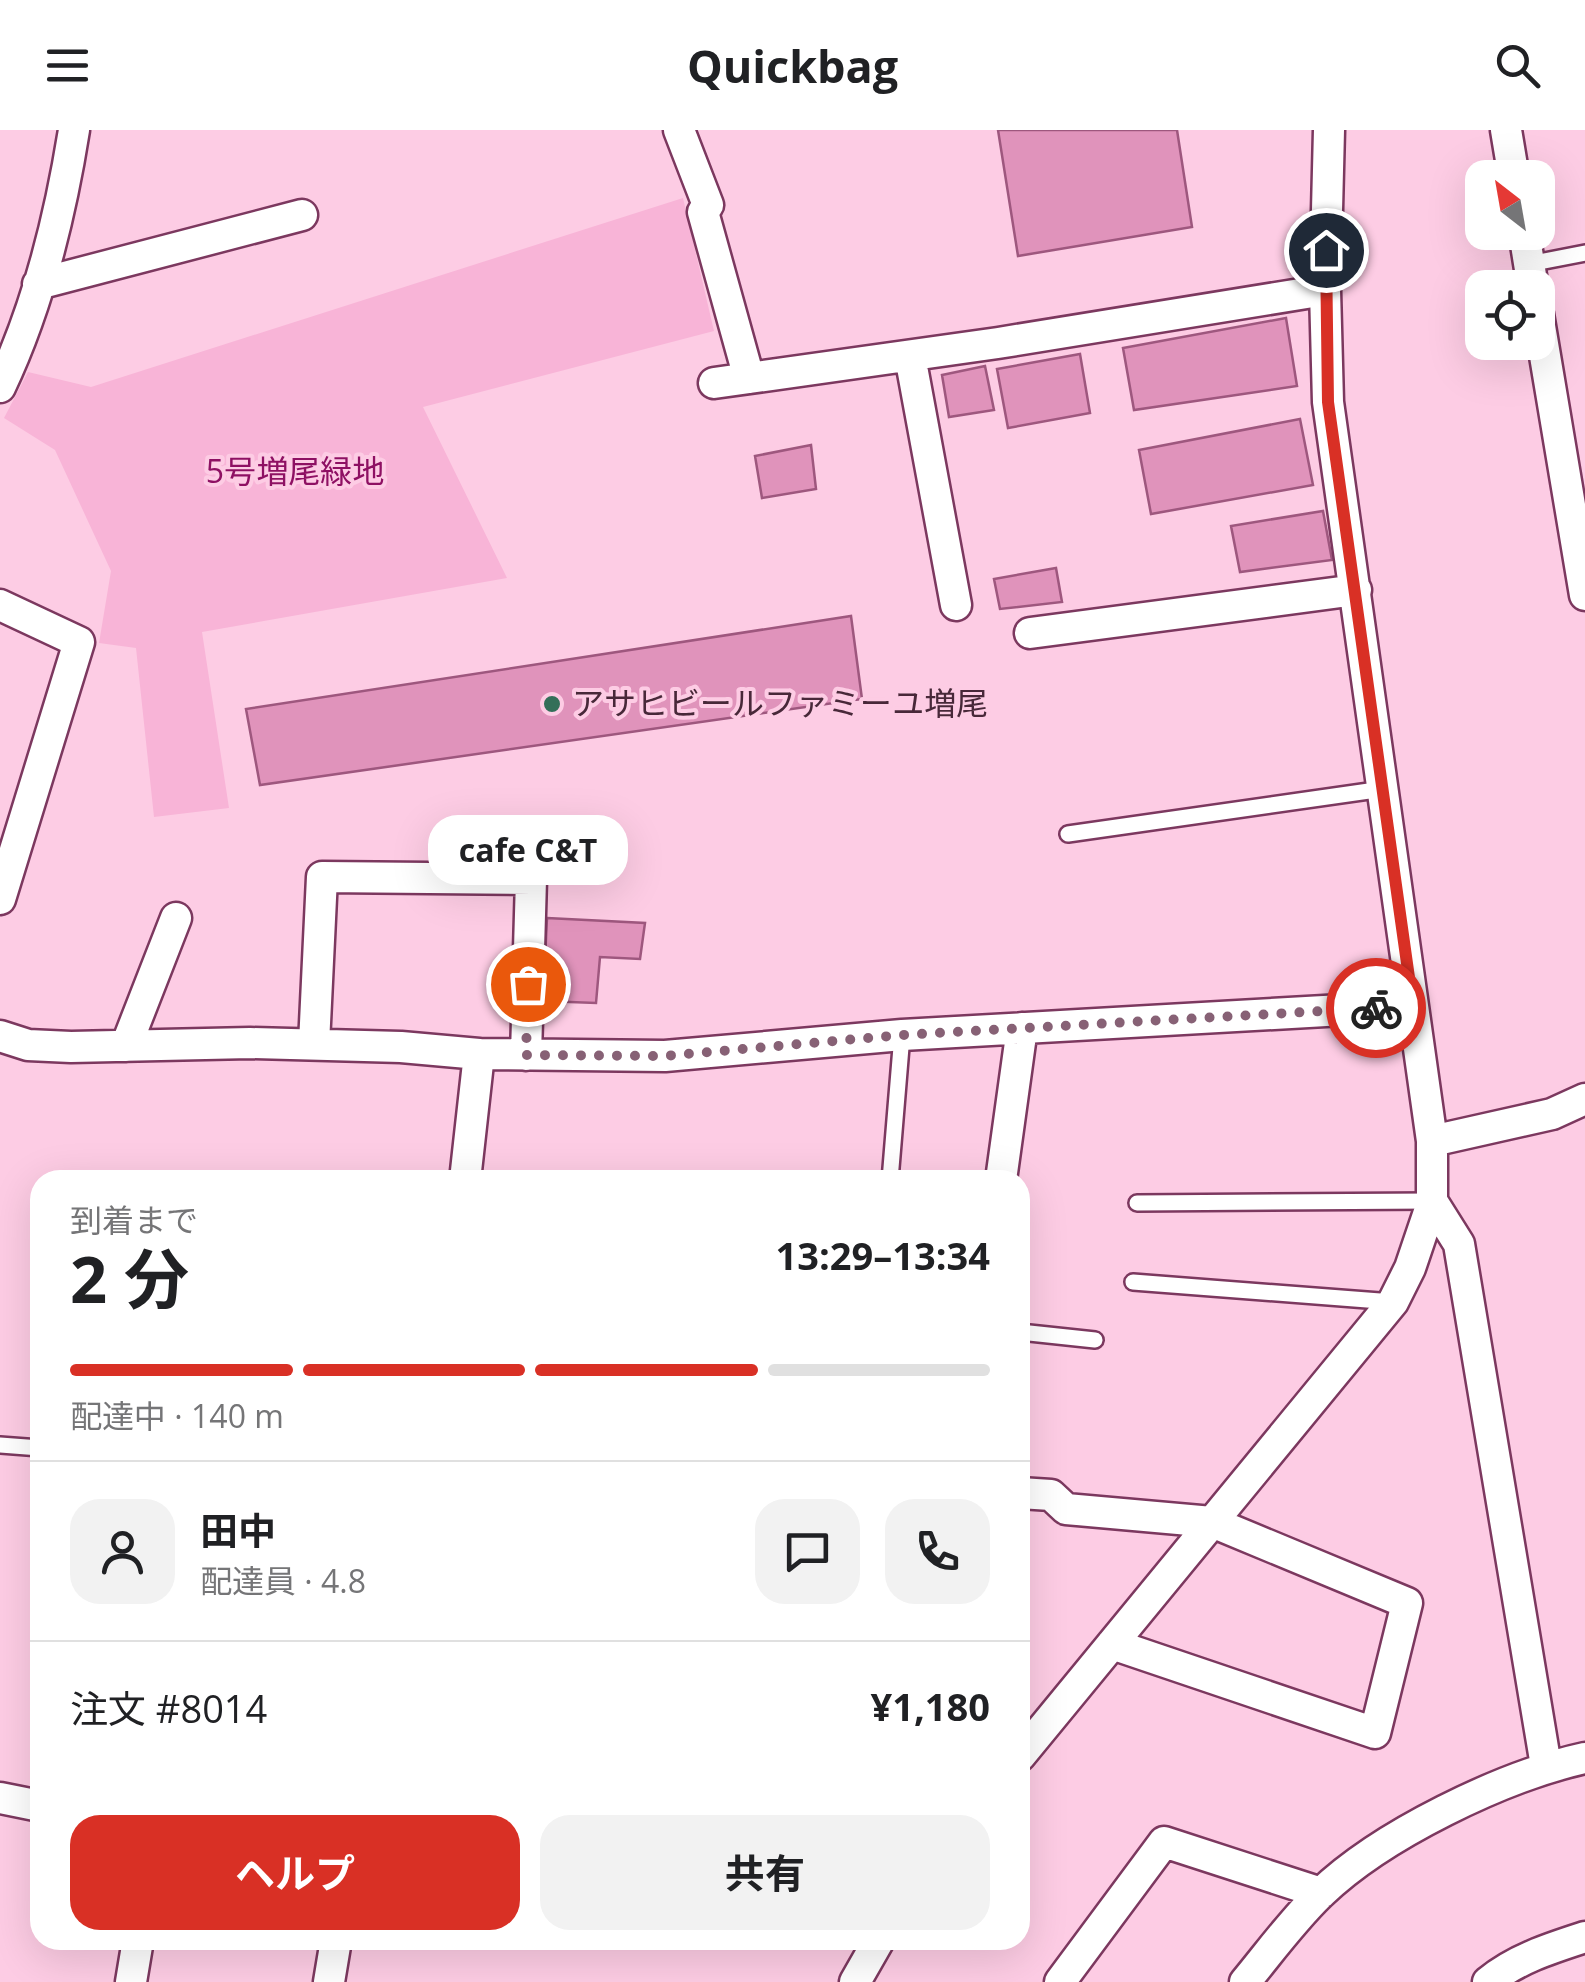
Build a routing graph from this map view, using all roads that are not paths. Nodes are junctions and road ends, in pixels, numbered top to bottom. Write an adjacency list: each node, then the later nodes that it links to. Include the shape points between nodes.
1 (74, 130): 9 (street, via 62,204)
2 (679, 130): 13 (street, via 708,205 703,212)
3 (1329, 130): 10 (street)
4 (1506, 130): 5 (street)
5 (1511, 160)
6 (302, 215): 9 (street)
7 (1585, 254): 8 (lane)
8 (1546, 270)
9 (38, 284): 15 (street)
10 (1325, 290): 11 (street); 17 (street, via 1328,402)
11 (910, 356): 13 (street); 19 (street)
12 (1546, 360): 16 (street)
13 (749, 378): 14 (street)
14 (714, 383)
15 (0, 387)
16 (1581, 548): 18 (street)
17 (1356, 590): 21 (street); 22 (street)
18 (1585, 594)
19 (956, 605)
20 (0, 606): 24 (street, via 79,642)
21 (1030, 633)
22 (1383, 789): 23 (lane); 27 (street)
23 (1068, 834)
24 (8, 840): 25 (street)
25 (0, 898)
26 (176, 918): 32 (street)
27 (1413, 1006): 28 (street); 36 (street)
28 (1022, 1028): 29 (street); 39 (street)
29 (902, 1035): 34 (street, via 664,1056); 38 (lane)
30 (0, 1036): 32 (street, via 28,1045)
31 (314, 1044): 32 (street); 33 (street); 34 (street, via 322,877 532,879)
32 (126, 1046)
33 (478, 1054): 34 (street); 37 (street)
34 (526, 1055)
35 (1585, 1098): 36 (street, via 1552,1114)
36 (1432, 1141): 40 (street)
37 (466, 1170)
38 (891, 1170)
39 (1001, 1170)
40 (1432, 1201): 41 (lane); 43 (street); 53 (street, via 1459,1244)
41 (1137, 1204)
42 (1134, 1282): 43 (lane)
43 (1393, 1302): 49 (street)
44 (1030, 1333): 45 (lane)
45 (1095, 1340)
46 (0, 1445): 47 (lane)
47 (30, 1447)
48 (1030, 1494): 49 (street, via 1051,1495 1066,1509)
49 (1212, 1522): 50 (street); 50 (street, via 1407,1603 1375,1732)
50 (1112, 1644): 51 (street)
51 (1030, 1744)
52 (1585, 1758): 53 (street)
53 (1546, 1766): 56 (street, via 1392,1840)
54 (0, 1798): 55 (street)
55 (30, 1804)
56 (1320, 1894): 64 (street, via 1164,1842); 65 (street)
57 (1585, 1937): 66 (street, via 1544,1950)
58 (136, 1950): 61 (street)
59 (334, 1950): 62 (street)
60 (873, 1950): 63 (street)
61 (131, 1982)
62 (329, 1982)
63 (854, 1982)
64 (1060, 1982)
65 (1244, 1982)
66 (1488, 1982)

